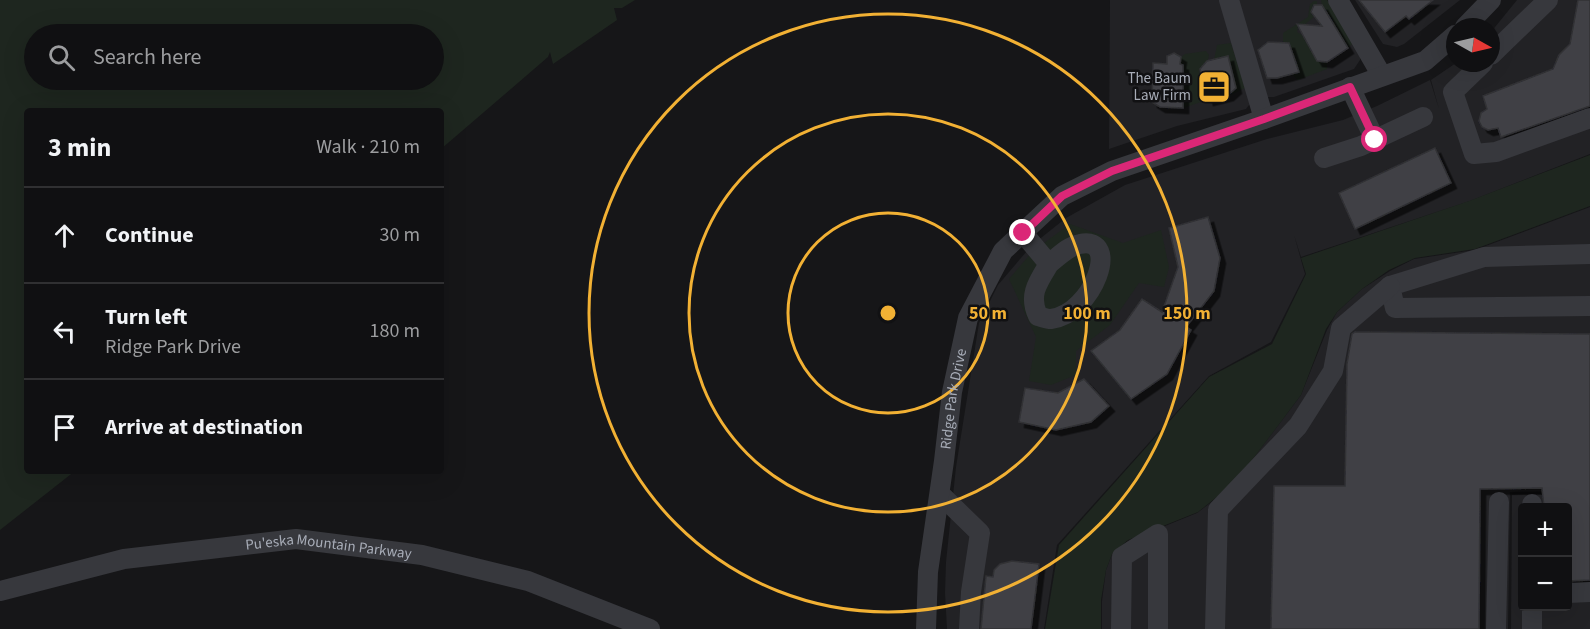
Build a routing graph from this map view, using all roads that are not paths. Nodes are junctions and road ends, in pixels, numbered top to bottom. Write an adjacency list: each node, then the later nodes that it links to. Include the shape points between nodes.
1 (1229, 0): 13 (street)
2 (1338, 0): 9 (street)
3 (1491, 0): 5 (street)
4 (1548, 0): 7 (street)
5 (1474, 18)
6 (1446, 43): 9 (street, Ridge Park Drive, via 1425,61)
7 (1500, 46)
8 (1474, 72): 12 (street, via 1453,92 1474,154 1496,152)
9 (1382, 76): 10 (street, Ridge Park Drive)
10 (1350, 87): 13 (street, Ridge Park Drive); 14 (street)
11 (1423, 117): 14 (street)
12 (1590, 118)
13 (1264, 119): 16 (street, Ridge Park Drive, via 1112,171 1062,196)
14 (1375, 140): 15 (street)
15 (1324, 158)
16 (1023, 233): 18 (street); 21 (street, Ridge Park Drive, via 1003,251 968,318 952,392)
17 (1590, 254): 19 (street, via 1484,257)
18 (1049, 264)
19 (1390, 286): 20 (street, via 1395,308); 32 (street, via 1341,328 1333,371 1298,426 1218,510)
20 (1590, 306)
21 (940, 494): 28 (street, Ridge Park Drive, via 928,572); 29 (street, via 980,533)
22 (1499, 502): 33 (street)
23 (0, 591): 27 (street, Pu'eska Mountain Parkway, via 124,559 296,540 422,555 528,581)
24 (1590, 592): 25 (street)
25 (1572, 593)
26 (1532, 611): 34 (street)
27 (650, 629)
28 (926, 629)
29 (969, 629)
30 (1121, 629): 31 (street, via 1122,557 1158,534)
31 (1158, 629)
32 (1215, 629)
33 (1496, 629)
34 (1532, 629)

